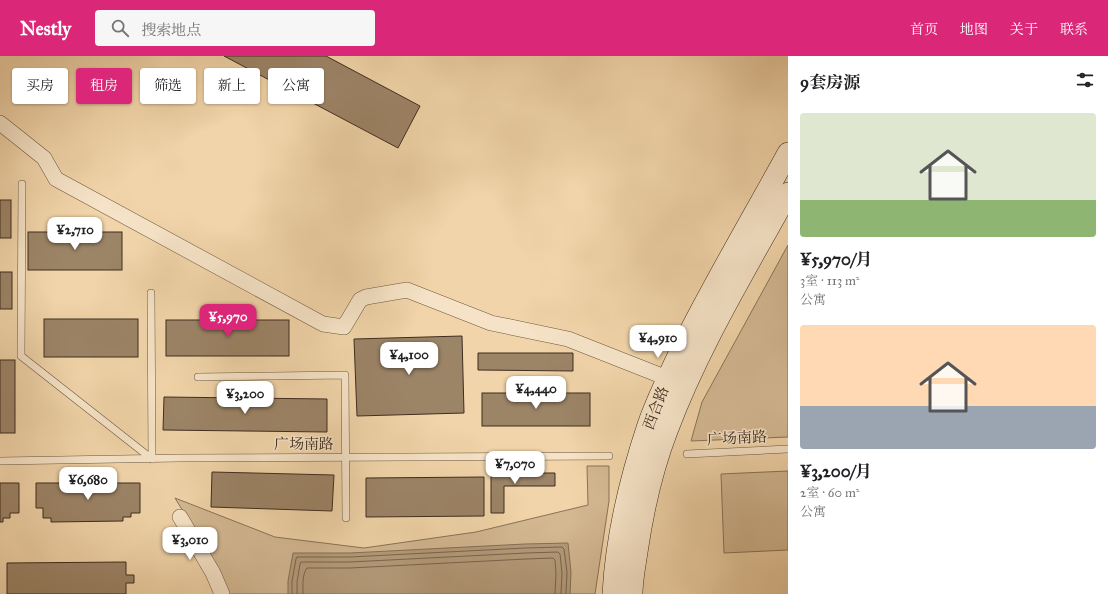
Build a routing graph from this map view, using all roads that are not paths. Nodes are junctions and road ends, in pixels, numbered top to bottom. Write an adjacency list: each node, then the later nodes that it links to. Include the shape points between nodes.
1 (0, 123): 7 (street, via 44,158 56,179 323,324 344,327 360,300 407,290 491,323 568,339)
2 (788, 153): 7 (main road, 西合路, via 703,305)
3 (22, 184): 12 (lane, via 21,356)
4 (788, 193): 18 (main road, 西合路, via 718,319 667,432 652,477 640,535)
5 (151, 293): 12 (lane)
6 (198, 377): 11 (lane, via 345,375)
7 (667, 378): 17 (main road, 西合路, via 648,424 634,472 621,531)
8 (788, 449): 9 (lane, 广场南路)
9 (687, 454)
10 (609, 456): 11 (lane, 广场南路)
11 (346, 457): 12 (lane, 广场南路); 15 (lane)
12 (152, 459): 13 (lane, 广场南路)
13 (0, 462)
14 (180, 517): 16 (street, via 213,573)
15 (346, 518)
16 (222, 594)
17 (613, 594)
18 (632, 594)

